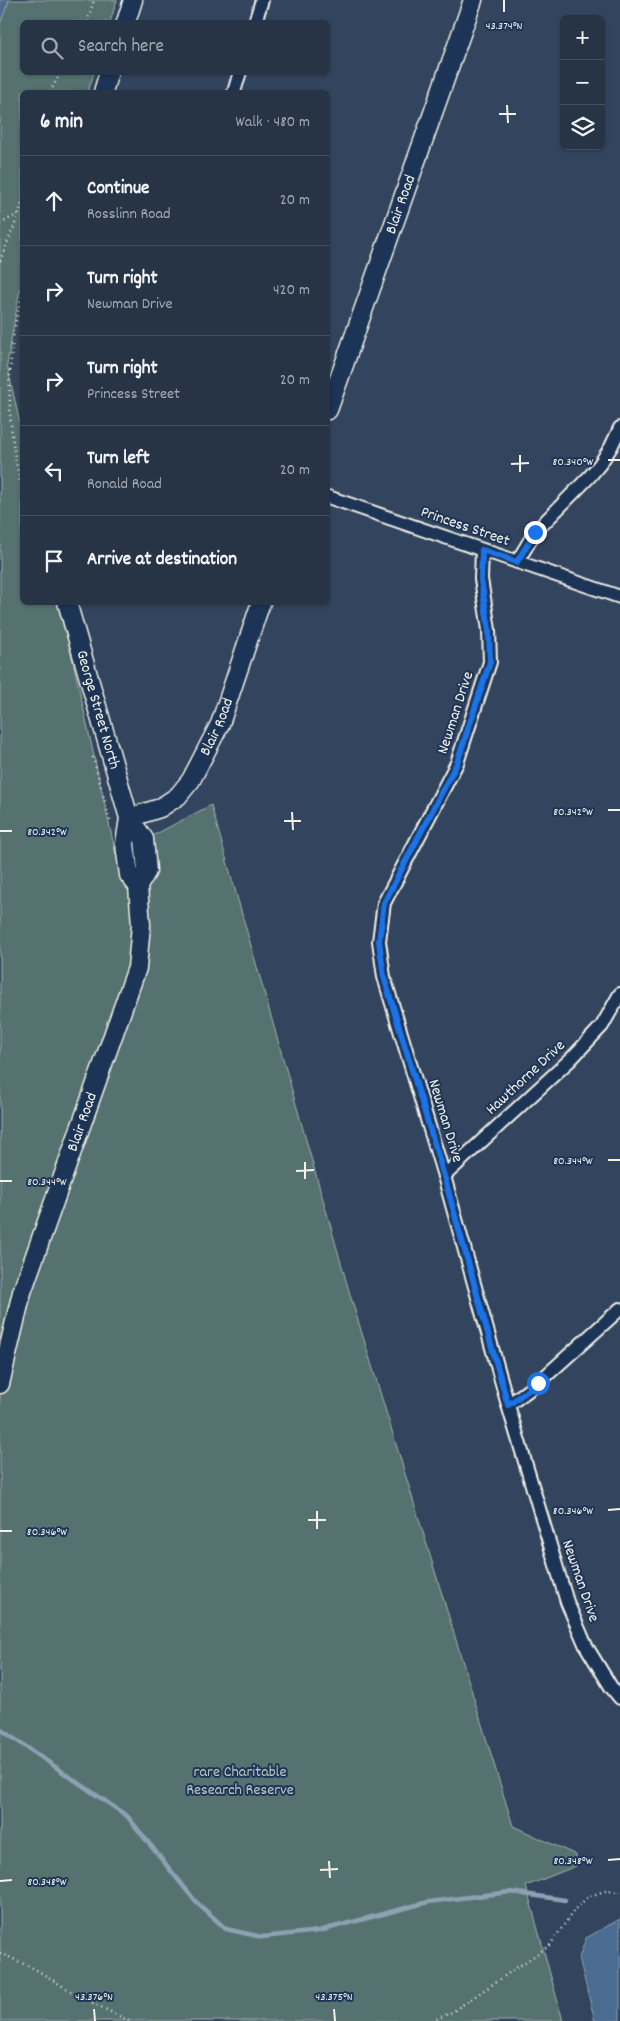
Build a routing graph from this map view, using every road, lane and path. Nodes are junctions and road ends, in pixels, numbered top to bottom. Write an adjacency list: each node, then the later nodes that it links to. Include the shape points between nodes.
1 (94, 0): 5 (path)
2 (133, 0): 6 (main road)
3 (262, 0): 7 (street)
4 (474, 0): 19 (main road, Blair Road)
5 (88, 20)
6 (127, 20)
7 (256, 20)
8 (59, 75): 11 (path)
9 (109, 75): 12 (main road)
10 (239, 75): 13 (street)
11 (51, 90)
12 (104, 90)
13 (235, 90)
14 (20, 210): 15 (path)
15 (19, 214): 16 (path); 17 (path)
16 (0, 224)
17 (0, 261)
18 (20, 306): 21 (path, via 10,376 10,421)
19 (330, 404)
20 (620, 428): 24 (street, via 600,464 535,532)
21 (20, 481)
22 (330, 498): 23 (street, Princess Street)
23 (482, 550): 24 (street, Princess Street); 30 (street, Newman Drive, via 481,580 490,662 457,763 384,903 379,941 384,977)
24 (517, 562): 25 (street, Princess Street)
25 (620, 597)
26 (68, 605): 28 (main road, George Street North)
27 (260, 605): 28 (main road, Blair Road, via 220,724 191,780 178,796 160,808)
28 (130, 818): 32 (main road, Blair Road, via 144,839 147,871 138,886 141,925 137,968 22,1292)
29 (620, 994): 30 (street, Hawthorne Drive, via 602,1026 571,1059)
30 (444, 1176): 33 (street, Newman Drive)
31 (620, 1309): 33 (street, via 538,1383)
32 (0, 1384)
33 (508, 1405): 34 (street, Newman Drive, via 567,1602 586,1646)
34 (620, 1698)
35 (620, 1892): 38 (path, via 604,1891 588,1898 575,1909 550,1945 452,2012)
36 (0, 1953): 37 (path)
37 (129, 2021)
38 (432, 2021)

